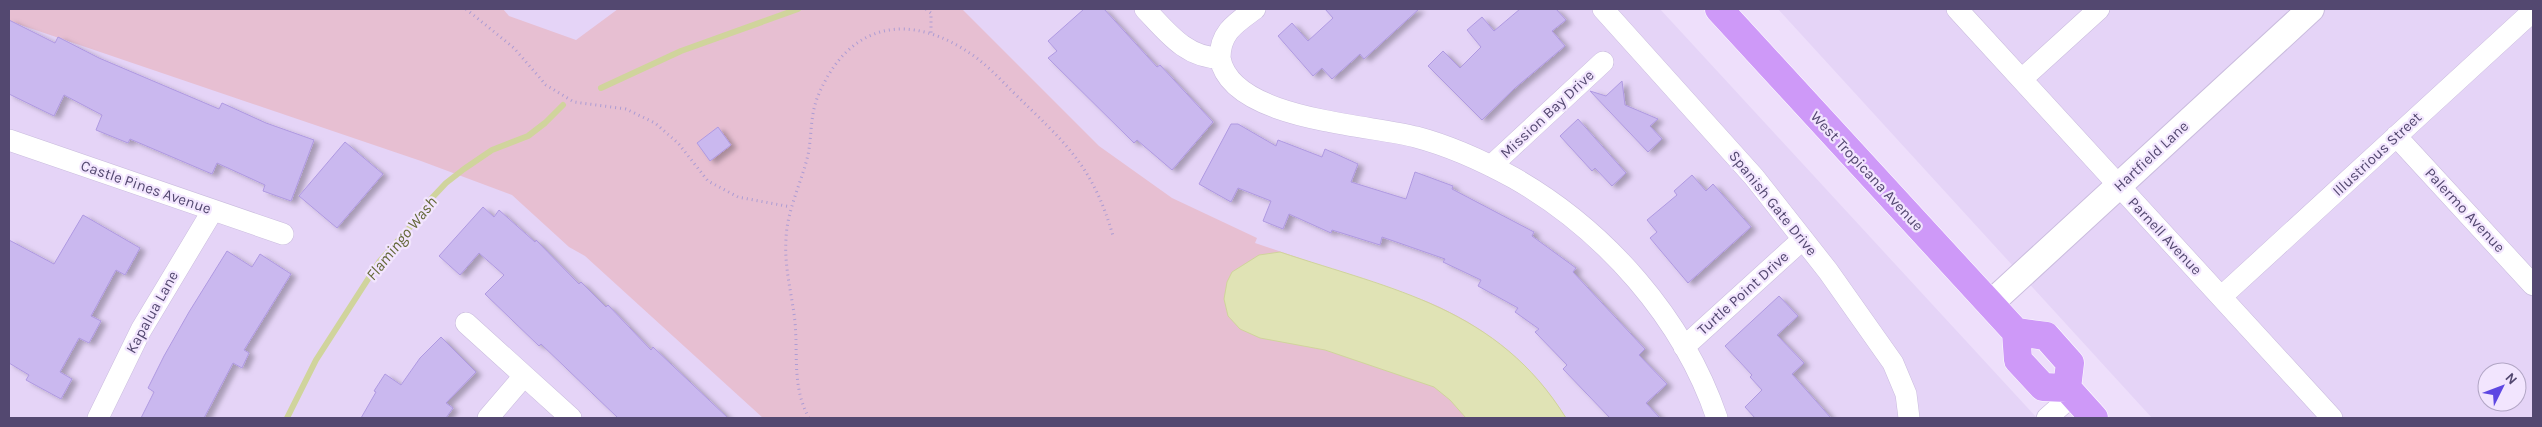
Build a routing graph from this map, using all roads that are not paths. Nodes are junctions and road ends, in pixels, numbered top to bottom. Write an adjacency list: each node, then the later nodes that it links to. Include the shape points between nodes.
1 (1146, 9): 9 (street, via 1187,50 1208,58)
2 (1255, 9): 9 (street, via 1227,31 1222,40)
3 (1603, 9): 18 (street, Spanish Gate Drive, via 1713,130)
4 (1718, 9): 21 (main road, West Tropicana Avenue)
5 (1957, 9): 11 (street, Parnell Avenue)
6 (2099, 9): 11 (street)
7 (2311, 9): 15 (street, Hartfield Lane)
8 (2533, 11): 12 (street, Illustrious Street)
9 (1220, 58): 14 (street, via 1231,83 1292,114 1384,129 1451,149)
10 (1603, 62): 14 (street, Mission Bay Drive)
11 (2022, 79): 15 (street, Parnell Avenue)
12 (2396, 136): 19 (street, Palermo Avenue); 20 (street, Illustrious Street)
13 (9, 140): 16 (street, Castle Pines Avenue)
14 (1491, 166): 24 (street, via 1543,196 1598,239 1645,290)
15 (2119, 186): 20 (street, Parnell Avenue); 21 (street, Hartfield Lane)
16 (213, 210): 17 (street, Castle Pines Avenue); 27 (street, Kapalua Lane, via 141,330)
17 (284, 234)
18 (1803, 239): 24 (street, Turtle Point Drive); 31 (street, Spanish Gate Drive, via 1893,363 1906,394)
19 (2533, 285)
20 (2221, 297): 34 (street, Parnell Avenue)
21 (1990, 304): 23 (main road, West Tropicana Avenue)
22 (466, 323): 25 (street)
23 (2016, 332): 26 (main road, via 2018,360 2043,387); 26 (main road, via 2046,336 2070,364)
24 (1684, 347): 30 (street)
25 (524, 376): 28 (street); 29 (street)
26 (2070, 392): 32 (street); 33 (main road)
27 (98, 418)
28 (488, 418)
29 (571, 418)
30 (1717, 418)
31 (1909, 418)
32 (2047, 418)
33 (2094, 418)
34 (2332, 418)

